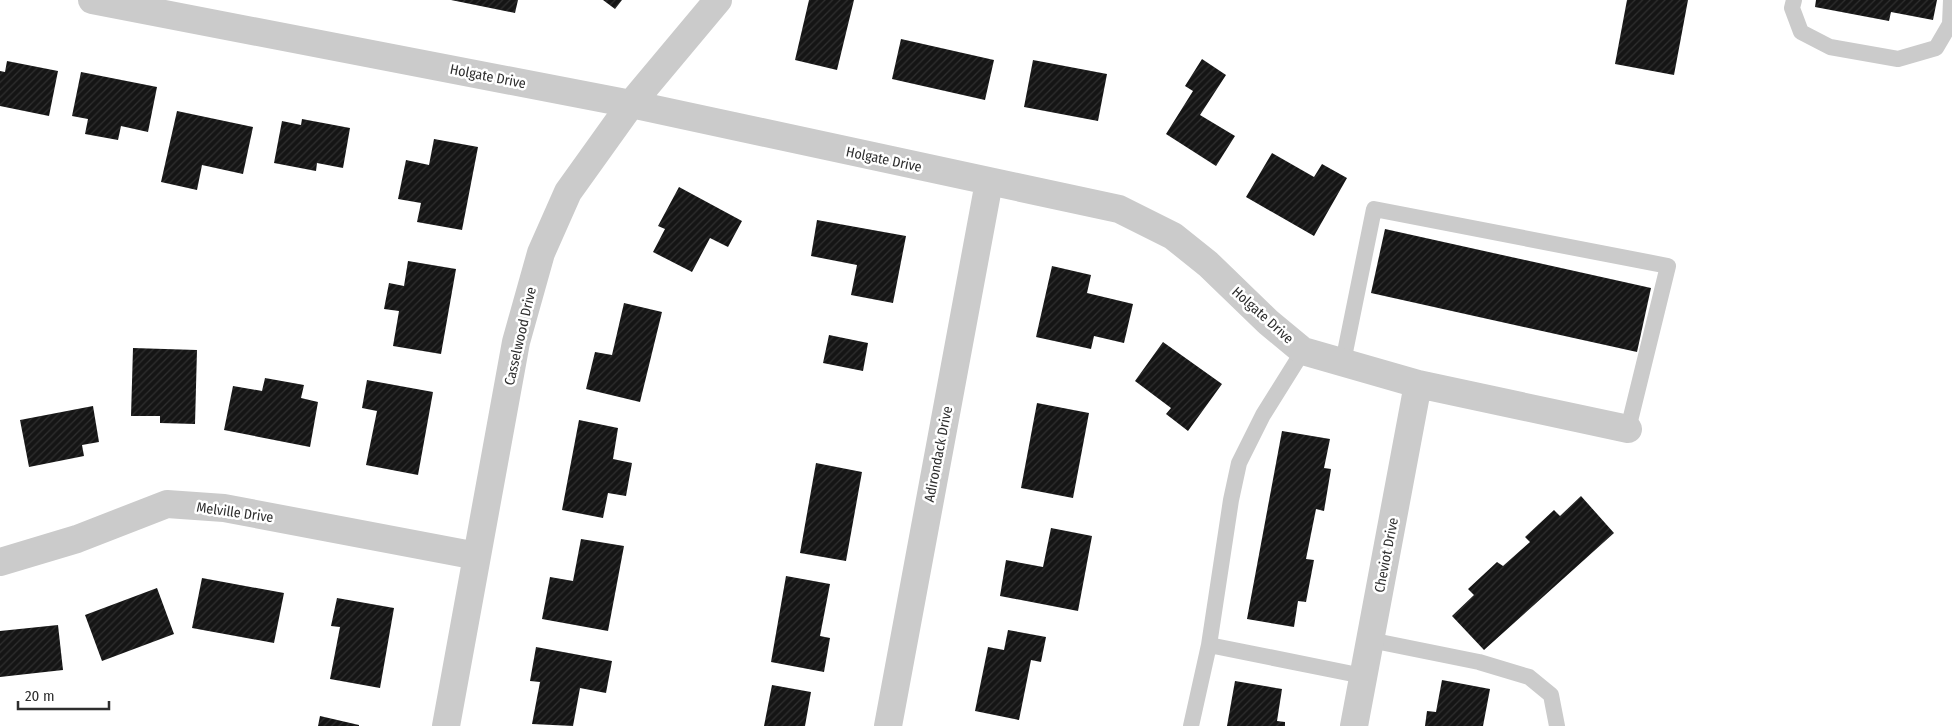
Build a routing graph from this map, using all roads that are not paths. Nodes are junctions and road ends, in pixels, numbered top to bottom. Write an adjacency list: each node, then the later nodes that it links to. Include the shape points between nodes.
1 (92, 0): 5 (street, Holgate Drive)
2 (718, 0): 5 (street, Casselwood Drive)
3 (1794, 0): 4 (lane, via 1792,8 1801,32 1830,47 1898,59 1936,48 1950,24)
4 (1951, 0)
5 (631, 104): 6 (street, Holgate Drive); 11 (street, Casselwood Drive, via 568,192 540,253 516,342)
6 (989, 182): 7 (street, Holgate Drive, via 1119,209 1173,236); 17 (street, Adirondack Drive)
7 (1303, 351): 8 (street, Holgate Drive); 14 (lane, via 1262,415 1239,463)
8 (1343, 362): 9 (street, Holgate Drive); 10 (lane, via 1374,210 1668,266)
9 (1418, 384): 10 (street, Holgate Drive); 13 (street, Cheviot Drive)
10 (1628, 429)
11 (477, 556): 12 (street, Melville Drive, via 224,508 167,504 77,539); 16 (street, Casselwood Drive)
12 (0, 562)
13 (1370, 640): 15 (street, Cheviot Drive); 20 (lane, via 1479,662 1529,677 1551,695)
14 (1208, 645): 15 (lane); 18 (lane)
15 (1363, 676): 19 (street, Cheviot Drive)
16 (446, 726)
17 (888, 726)
18 (1191, 726)
19 (1354, 726)
20 (1557, 726)

